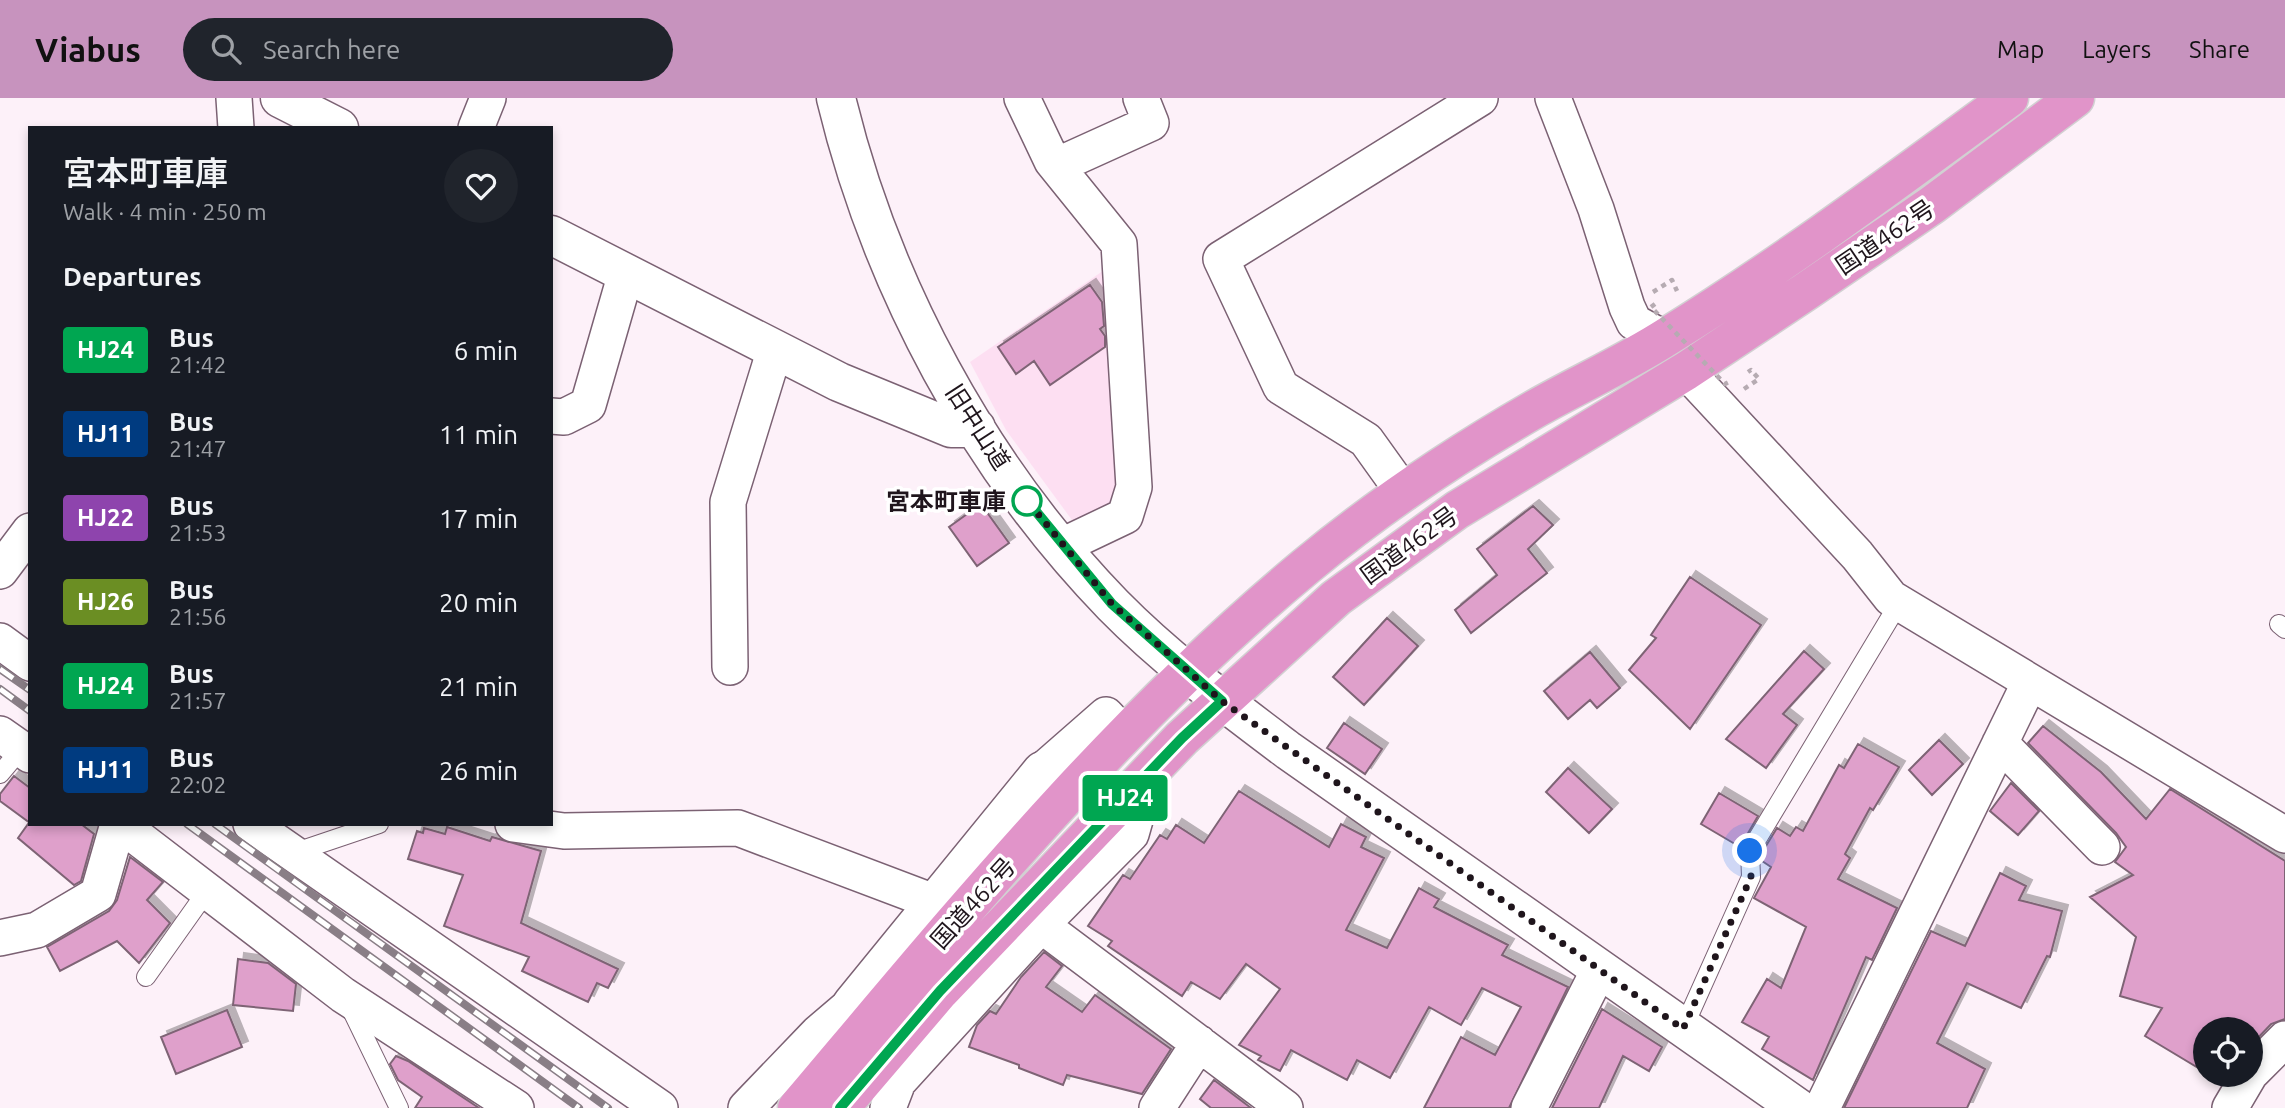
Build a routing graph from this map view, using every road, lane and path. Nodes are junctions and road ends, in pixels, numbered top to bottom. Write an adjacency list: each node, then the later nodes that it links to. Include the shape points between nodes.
1 (234, 98): 11 (street)
2 (280, 98): 12 (main road)
3 (488, 98): 13 (street)
4 (836, 98): 26 (main road, 旧中山道, via 867,198 900,281 937,361)
5 (1022, 98): 14 (street)
6 (1141, 98): 14 (street, via 1151,122)
7 (1480, 98): 27 (street, via 1221,259 1281,387 1366,440)
8 (1553, 98): 19 (street, via 1596,209)
9 (2009, 98): 19 (highway, 国道462号, via 1792,256)
10 (2075, 98): 22 (highway, 国道462号, via 1932,205)
11 (236, 126)
12 (335, 126)
13 (477, 126)
14 (1056, 166): 29 (street, via 1119,244 1134,487 1125,516)
15 (553, 236): 16 (main road)
16 (626, 273): 20 (main road); 25 (street, via 588,405 564,417)
17 (1667, 283): 18 (path, via 1672,280 1679,290)
18 (1675, 293)
19 (1649, 317): 24 (path, bridge, via 1651,307 1725,384); 27 (highway, 国道462号, via 1535,409)
20 (775, 349): 26 (main road, via 839,382 951,428); 34 (street, via 728,502)
21 (1751, 370): 23 (path)
22 (1686, 371): 31 (street); 37 (highway, 国道462号, via 1457,510 1336,598)
23 (1759, 379)
24 (1729, 383)
25 (553, 416)
26 (976, 428): 29 (main road, 旧中山道)
27 (1404, 493): 35 (highway, 国道462号, via 1307,565)
28 (28, 534): 30 (street)
29 (1062, 546): 35 (main road, 旧中山道, via 1112,604)
30 (0, 572)
31 (1899, 603): 36 (street); 59 (lane, via 1750,851 1751,877)
32 (0, 641): 33 (street)
33 (28, 662)
34 (730, 667)
35 (1187, 672): 37 (main road, 旧中山道); 38 (highway, 国道462号)
36 (2029, 684): 39 (street); 47 (street)
37 (1222, 701): 41 (highway, 国道462号); 54 (main road, 旧中山道)
38 (1124, 734): 40 (street, via 1106,715); 56 (highway, 国道462号)
39 (2000, 743): 48 (street); 73 (street)
40 (1042, 771): 51 (main road)
41 (1148, 774): 52 (street, via 1131,835); 56 (highway, 国道462号)
42 (118, 826): 53 (street, via 98,894 37,930)
43 (122, 826): 50 (street)
44 (254, 826): 49 (street)
45 (373, 826): 49 (lane)
46 (528, 826): 51 (street, via 564,831 738,828)
47 (2285, 835)
48 (2102, 847)
49 (291, 854): 64 (street)
50 (207, 891): 55 (lane); 57 (street)
51 (934, 902): 58 (main road)
52 (1041, 925): 60 (street); 68 (street, via 898,1082)
53 (0, 938)
54 (1599, 970): 59 (main road, 旧中山道); 71 (street)
55 (146, 977)
56 (926, 981): 66 (highway, 国道462号); 67 (highway, 国道462号)
57 (343, 995): 62 (lane); 63 (street)
58 (852, 1004): 65 (street, via 818,1032)
59 (1683, 1029): 72 (main road, 旧中山道)
60 (1199, 1043): 69 (street); 70 (street)
61 (2266, 1065): 74 (street)
62 (399, 1108)
63 (516, 1108)
64 (660, 1108)
65 (746, 1108)
66 (797, 1108)
67 (841, 1108)
68 (888, 1108)
69 (1157, 1108)
70 (1285, 1108)
71 (1529, 1108)
72 (1798, 1108)
73 (1822, 1108)
74 (2230, 1108)

